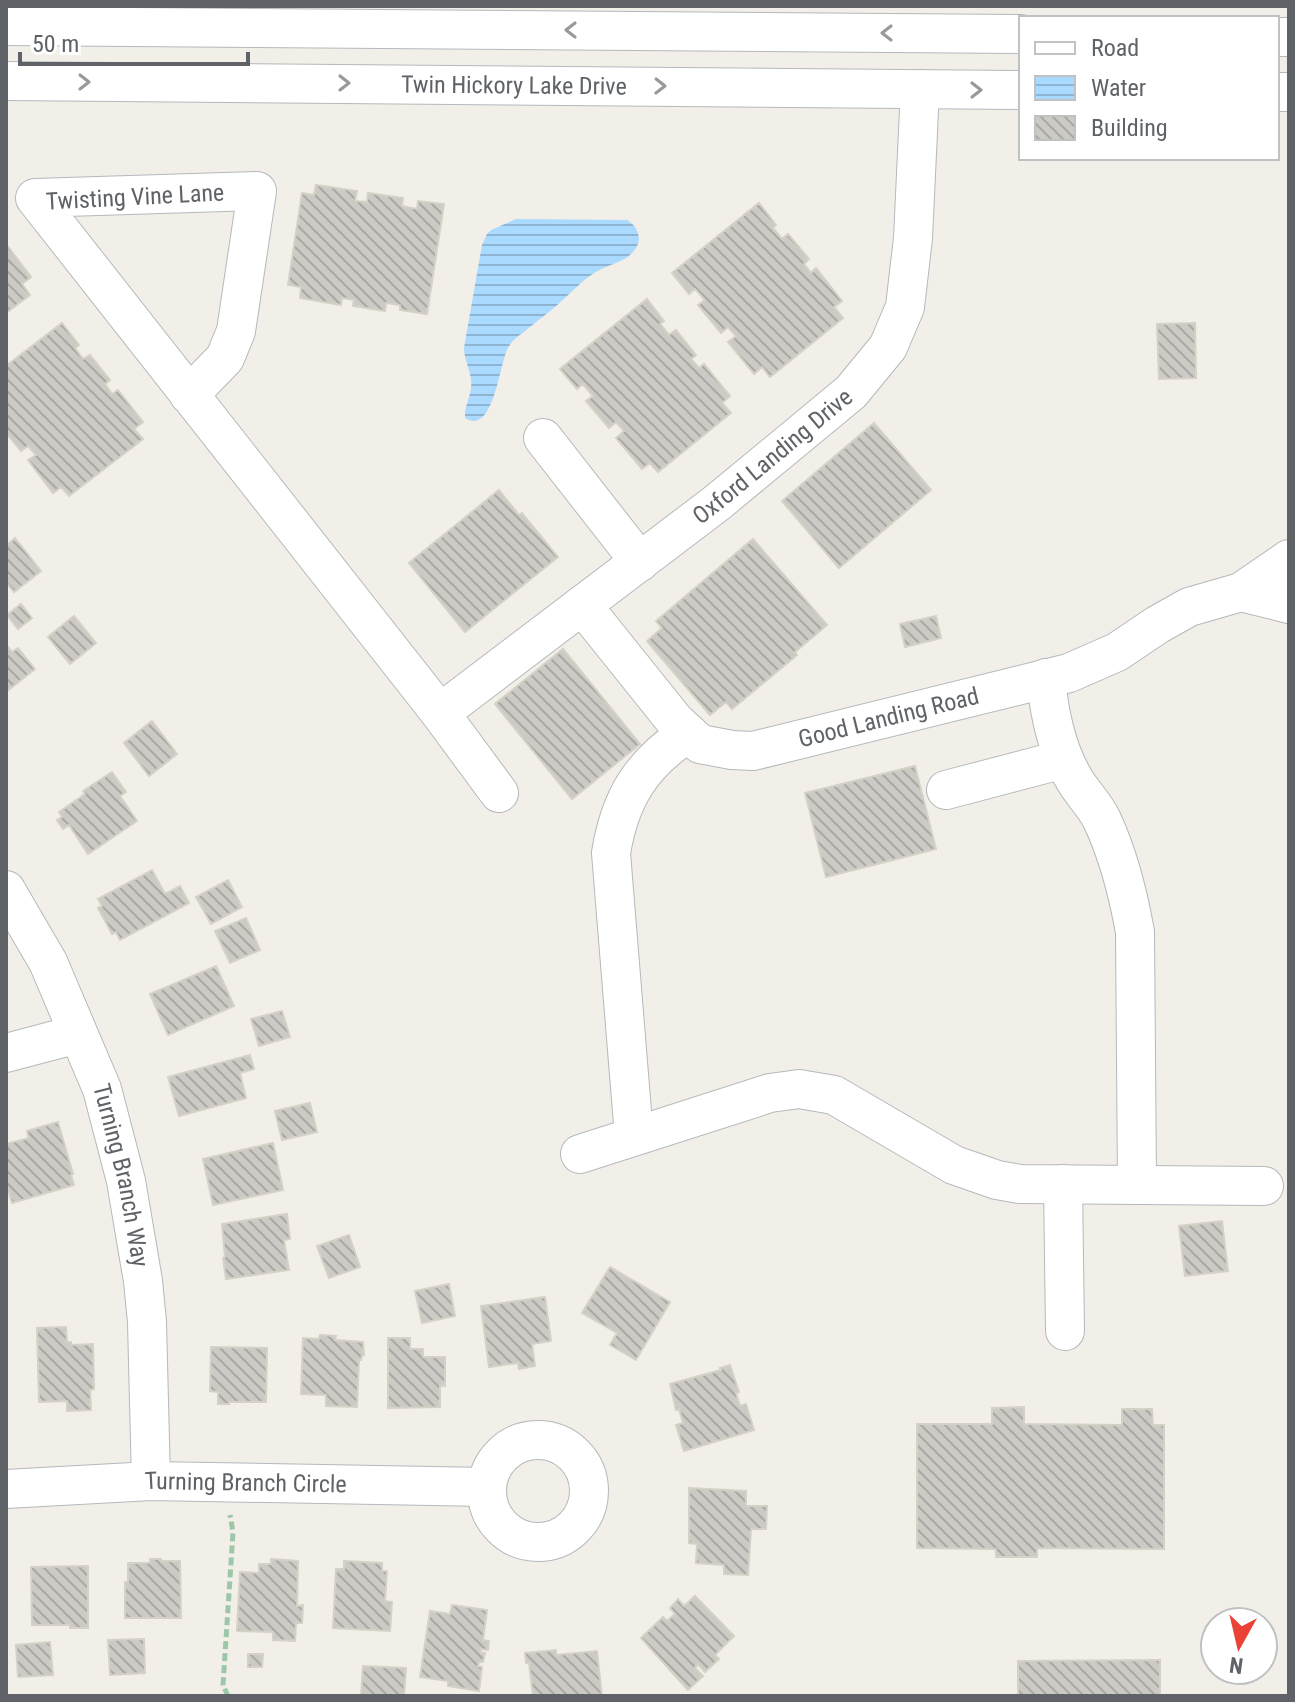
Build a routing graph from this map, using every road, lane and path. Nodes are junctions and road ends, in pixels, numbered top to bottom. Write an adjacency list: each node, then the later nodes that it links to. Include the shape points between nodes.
1 (6, 26): 2 (street, one-way to 1)
2 (1019, 34)
3 (6, 81): 4 (street, Twin Hickory Lake Drive, one-way to 4)
4 (920, 89): 5 (street, Twin Hickory Lake Drive, one-way to 5); 9 (street, Oxford Landing Drive, via 905,307 888,347 851,392)
5 (1019, 90)
6 (189, 395): 6 (street, Twisting Vine Lane, via 112,297 35,198 257,191 236,331 225,358); 14 (street, Twisting Vine Lane)
7 (543, 438): 9 (street)
8 (1289, 559): 10 (street)
9 (640, 562): 12 (street, Oxford Landing Drive)
10 (1241, 592): 11 (street); 13 (street, Good Landing Road, via 1189,607 1117,652)
11 (1289, 604)
12 (582, 605): 14 (street, Oxford Landing Drive); 15 (street, Good Landing Road)
13 (1046, 678): 15 (street, Good Landing Road, via 753,751 700,744); 16 (street)
14 (440, 713): 18 (street, Twisting Vine Lane)
15 (688, 733): 22 (street, via 641,774 620,812 611,853)
16 (1064, 759): 17 (street); 25 (street, via 1113,844 1135,932)
17 (946, 790)
18 (499, 793)
19 (6, 890): 20 (street, Turning Branch Way, via 48,962)
20 (78, 1034): 21 (street); 28 (street, Turning Branch Way, via 102,1089 126,1181 143,1281)
21 (6, 1053)
22 (634, 1136): 23 (street); 24 (street, via 770,1093 816,1091 834,1095 975,1174 1020,1184)
23 (580, 1154)
24 (1063, 1184): 25 (street); 27 (street)
25 (1137, 1185): 26 (street)
26 (1264, 1186)
27 (1065, 1331)
28 (151, 1481): 29 (street, Turning Branch Circle); 31 (street, Turning Branch Circle)
29 (225, 1482): 30 (street, Turning Branch Circle); 32 (path, via 233,1532 223,1685)
30 (487, 1487)
31 (6, 1489)
32 (228, 1696)

